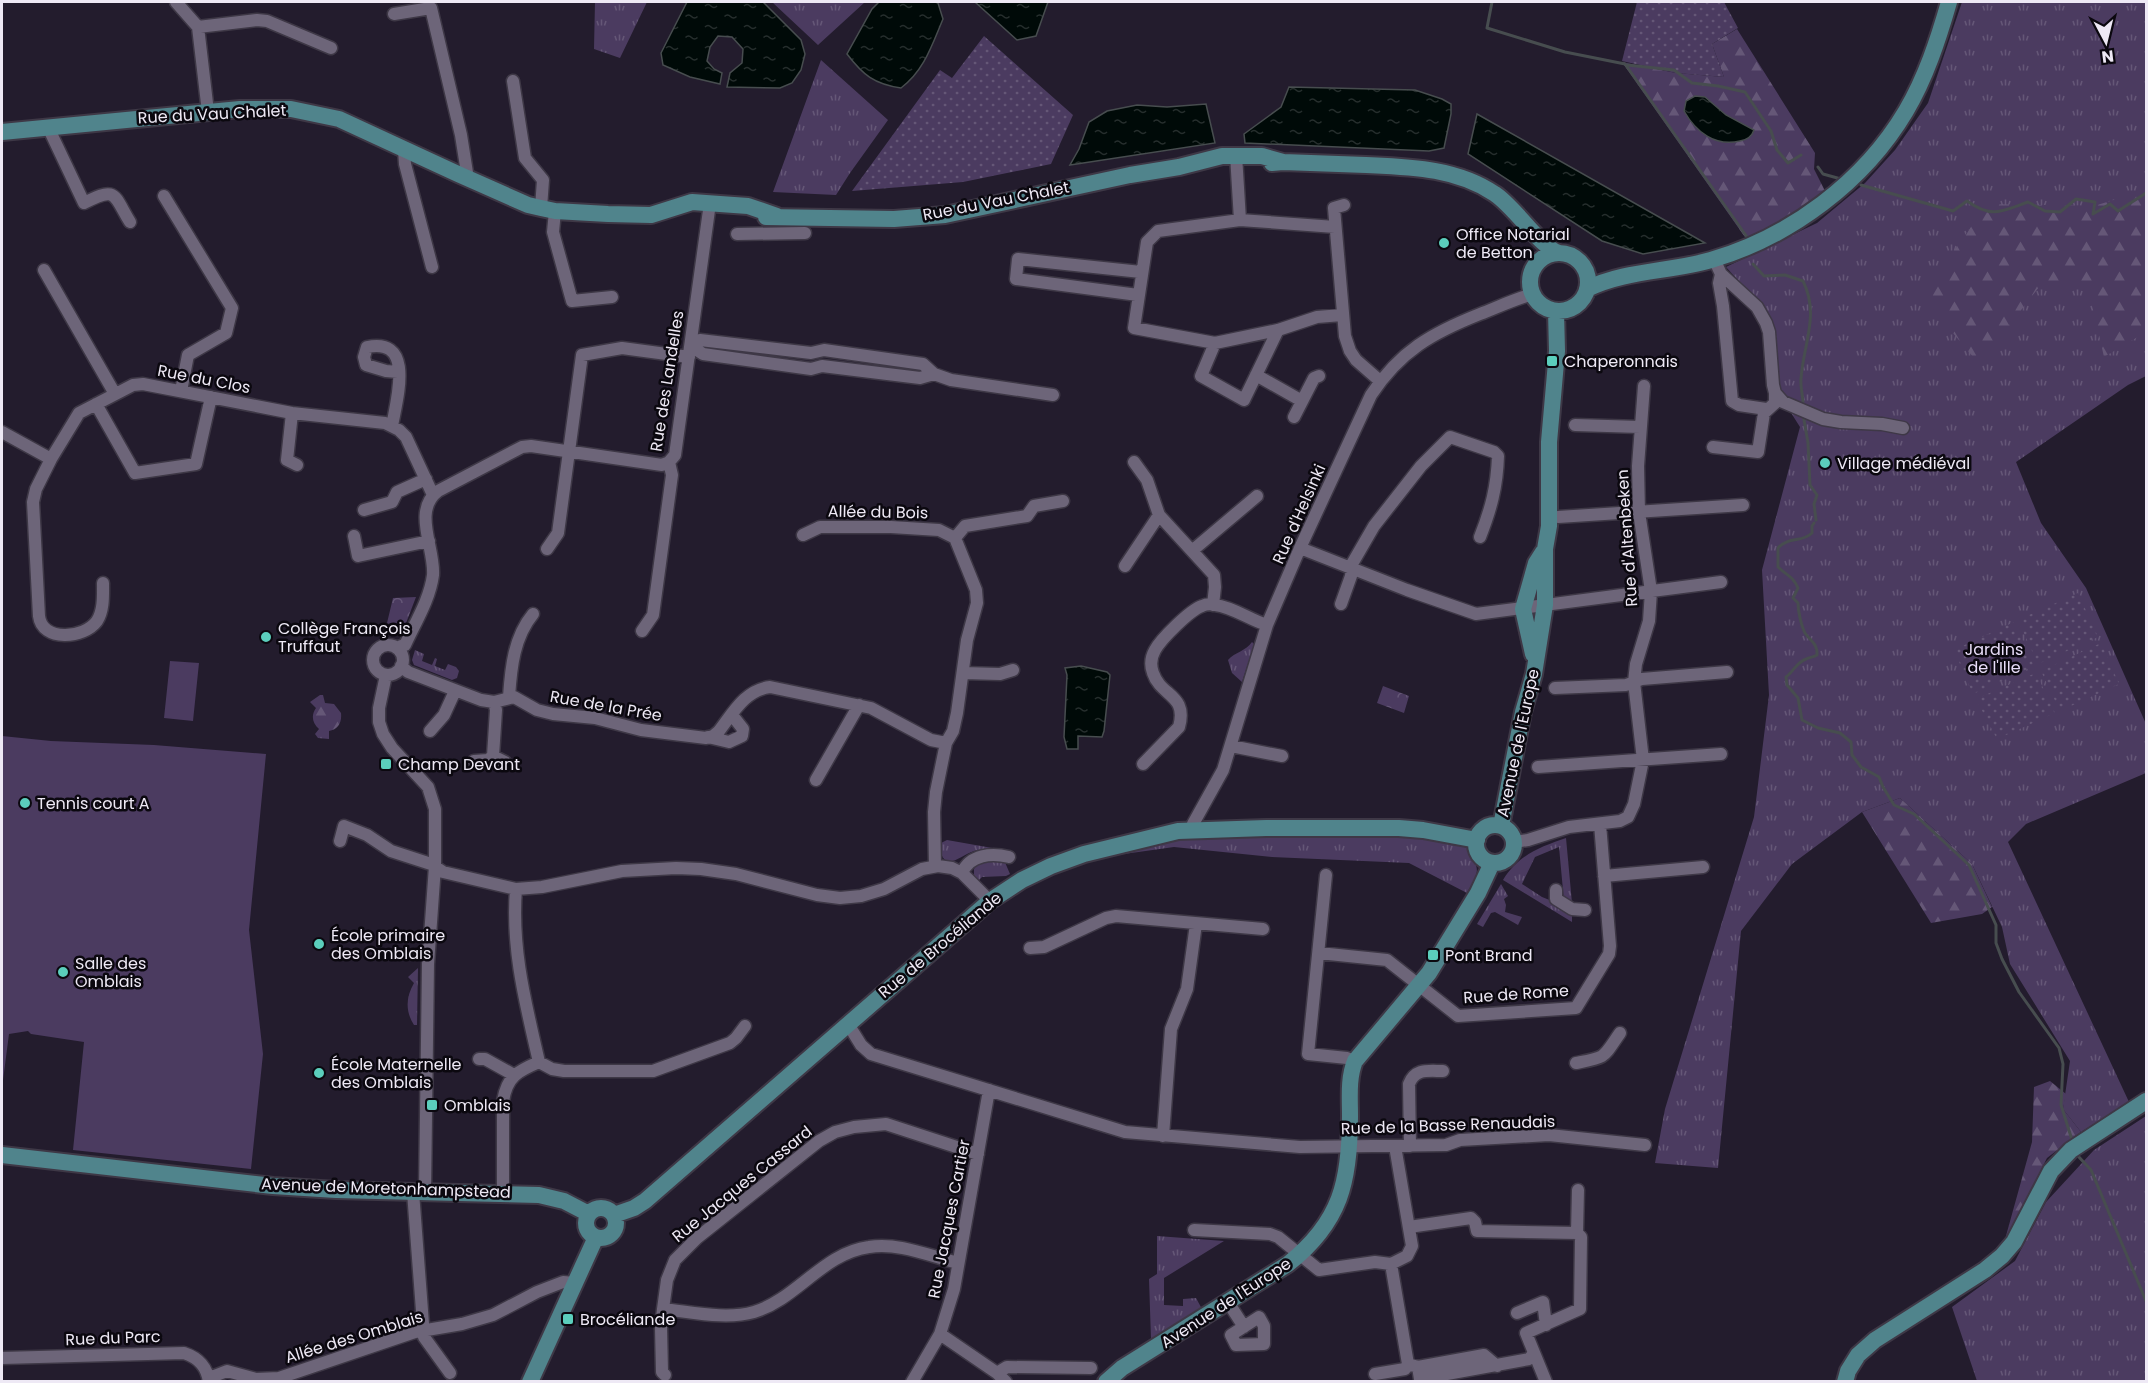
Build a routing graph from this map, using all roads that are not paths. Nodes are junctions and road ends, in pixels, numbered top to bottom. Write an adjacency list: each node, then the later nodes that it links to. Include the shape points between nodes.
1 (176, 2): 4 (street)
2 (1949, 2): 28 (street, via 1928,68 1885,142 1832,197)
3 (394, 14): 12 (street, via 431,9)
4 (198, 27): 5 (street, via 267,21); 7 (street)
5 (331, 48)
6 (513, 81): 16 (street, via 525,158 543,180)
7 (208, 112): 8 (street, Rue du Vau Chalet); 10 (street, Rue du Vau Chalet, via 276,108 314,113 339,119)
8 (48, 127): 9 (street, Rue du Vau Chalet); 19 (street, via 84,202 110,193)
9 (2, 132)
10 (404, 150): 12 (street, Rue du Vau Chalet); 27 (street)
11 (1236, 160): 17 (street, Rue du Vau Chalet, via 1222,156 945,214 894,219); 18 (street); 21 (street, Rue du Vau Chalet, via 1262,156 1282,162 1448,173 1496,194)
12 (468, 179): 16 (street, Rue du Vau Chalet, via 528,205)
13 (164, 196): 50 (street, via 232,308 226,333 188,355)
14 (1344, 205): 20 (street, via 1334,208)
15 (710, 208): 16 (street, Rue du Vau Chalet, via 692,202 638,215); 17 (street, Rue du Vau Chalet, via 748,206); 41 (street, Rue des Landelles)
16 (548, 209): 36 (street, via 572,301)
17 (777, 216): 24 (street)
18 (1240, 220): 20 (street); 31 (street, via 1158,231 1147,242)
19 (130, 222)
20 (1335, 227): 38 (street)
21 (1532, 229): 25 (street, Rue du Vau Chalet, via 1549,249); 26 (street, via 1539,248)
22 (805, 233): 24 (street)
23 (737, 234): 24 (street)
24 (778, 234)
25 (1559, 254): 26 (street); 30 (street, via 1575,258)
26 (1538, 262): 34 (street, via 1530,283)
27 (432, 267)
28 (1718, 267): 32 (street, via 1691,266); 51 (street, via 1757,307 1766,322); 57 (street, via 1732,401)
29 (44, 270): 52 (street)
30 (1586, 271): 32 (street); 33 (street)
31 (1141, 272): 35 (street); 35 (street, via 1018,259 1016,279)
32 (1619, 276): 33 (street)
33 (1587, 290): 37 (street, via 1576,306)
34 (1533, 294): 37 (street, via 1538,302); 48 (street, Rue d'Helsinki, via 1426,338 1403,355)
35 (1138, 295): 40 (street, via 1134,328)
36 (612, 297)
37 (1556, 311): 87 (street, Avenue de l'Europe)
38 (1342, 315): 39 (street, via 1317,317); 48 (street, via 1350,351)
39 (1278, 330): 40 (street); 46 (street)
40 (1215, 343): 46 (street, via 1201,376 1244,400)
41 (690, 351): 42 (street, via 700,340); 43 (street); 66 (street, via 622,348 582,355); 68 (street, Rue des Landelles, via 675,455)
42 (812, 353): 43 (street); 45 (street, via 824,350 924,364)
43 (811, 369): 45 (street, via 822,366 920,378)
44 (398, 372): 61 (street, via 400,384)
45 (934, 374): 53 (street)
46 (1256, 375): 55 (street)
47 (1319, 376): 55 (street, via 1314,378)
48 (1380, 381): 86 (street, Rue d'Helsinki)
49 (1644, 386): 62 (street, Rue d'Altenbeken)
50 (181, 391): 52 (street, Rue du Clos, via 143,384); 54 (street, Rue du Clos)
51 (1775, 393): 57 (street, via 1775,403); 63 (street, via 1783,402 1832,421)
52 (115, 394): 56 (street, Rue du Clos)
53 (1053, 395)
54 (211, 397): 56 (street, via 196,464 135,473); 58 (street, Rue du Clos)
55 (1302, 401): 59 (street)
56 (96, 404): 67 (street, Rue du Clos, via 79,413)
57 (1766, 409): 65 (street, via 1758,453)
58 (292, 413): 61 (street, Rue du Clos); 70 (street, via 287,460)
59 (1293, 417)
60 (1575, 425): 62 (street)
61 (392, 426): 71 (street, via 406,437)
62 (1640, 427): 77 (street, Rue d'Altenbeken)
63 (1903, 428)
64 (2, 432): 67 (street)
65 (1713, 447)
66 (568, 451): 68 (street, via 662,465); 72 (street, via 522,447); 85 (street, via 558,533)
67 (51, 459): 92 (street, Rue du Clos, via 33,498 42,626 56,633 90,629 101,612)
68 (669, 462): 100 (street, Rue des Landelles, via 672,475 653,615)
69 (1134, 462): 78 (street, via 1147,480)
70 (297, 465)
71 (426, 479): 72 (street); 76 (street, via 397,492 393,502)
72 (433, 495): 84 (street, via 425,518)
73 (1257, 496): 88 (street)
74 (1063, 501): 83 (street, via 1034,506 1027,516 965,526)
75 (1743, 505): 77 (street)
76 (364, 510)
77 (1639, 512): 79 (street); 93 (street, Rue d'Altenbeken)
78 (1159, 515): 88 (street); 89 (street)
79 (1558, 517)
80 (803, 535): 83 (street, Allée du Bois, via 820,527 891,527 939,530)
81 (354, 536): 84 (street, via 358,556)
82 (1480, 537): 90 (street, via 1493,502 1498,456 1450,437 1421,466 1374,526)
83 (955, 538): 106 (street, via 977,597)
84 (429, 541): 101 (street, via 431,586)
85 (547, 549)
86 (1300, 549): 90 (street); 99 (street, Rue d'Helsinki)
87 (1545, 549): 96 (street, Avenue de l'Europe); 97 (street, Avenue de l'Europe, via 1536,563)
88 (1193, 550): 95 (street, via 1214,575)
89 (1125, 567)
90 (1352, 569): 94 (street); 97 (street, via 1476,615)
91 (1721, 582): 93 (street)
92 (103, 583)
93 (1651, 591): 96 (street); 108 (street, Rue d'Altenbeken, via 1649,621)
94 (1341, 604)
95 (1214, 605): 99 (street); 125 (street, via 1191,612 1154,652 1153,673 1179,703 1181,719 1179,727)
96 (1545, 605): 97 (street); 102 (street, Avenue de l'Europe)
97 (1523, 609): 102 (street, Avenue de l'Europe)
98 (533, 614): 111 (street, via 517,639)
99 (1267, 625): 118 (street, Rue d'Helsinki)
100 (642, 631)
101 (399, 651): 103 (street); 107 (street, via 384,646 373,656 374,666)
102 (1535, 660): 129 (street, Avenue de l'Europe)
103 (401, 666): 107 (street); 110 (street)
104 (1013, 670): 106 (street, via 1000,674)
105 (1727, 672): 108 (street, via 1642,678)
106 (963, 673): 117 (street, via 955,722)
107 (386, 675): 136 (street, via 379,722 392,748 430,792 435,809)
108 (1634, 682): 109 (street); 122 (street, Rue d'Altenbeken)
109 (1555, 688)
110 (455, 691): 112 (street); 115 (street, via 444,715)
111 (509, 697): 112 (street); 116 (street, Rue de la Prée, via 553,714)
112 (494, 702): 120 (street)
113 (859, 705): 114 (street, via 770,687 749,694); 117 (street, via 931,740); 127 (street)
114 (732, 714): 116 (street); 116 (street, Rue de la Prée, via 742,736 729,742)
115 (430, 731)
116 (708, 737)
117 (946, 743): 137 (street, via 934,812)
118 (1231, 747): 121 (street); 130 (street, Rue d'Helsinki, via 1220,778)
119 (1720, 754): 122 (street)
120 (493, 756): 123 (street); 124 (street)
121 (1282, 756)
122 (1643, 760): 126 (street); 128 (street, Rue d'Altenbeken, via 1630,814 1620,821)
123 (474, 761)
124 (505, 762)
125 (1143, 764)
126 (1538, 767)
127 (816, 780)
128 (1600, 824): 133 (street, Rue d'Altenbeken, via 1563,828); 141 (street, Rue de Rome)
129 (1501, 826): 131 (street, via 1486,828); 133 (street)
130 (1192, 829): 131 (street, Rue de Brocéliande, via 1399,828); 144 (street, Rue de Brocéliande, via 1068,860 1022,880)
131 (1477, 840): 135 (street, via 1481,857)
132 (340, 841): 136 (street, via 344,826 368,835 391,851)
133 (1514, 842): 135 (street, via 1510,857)
134 (1009, 857): 139 (street, via 974,858)
135 (1492, 863): 150 (street, via 1478,893)
136 (435, 866): 142 (street, via 443,872); 170 (street)
137 (935, 866): 139 (street); 142 (street, via 884,889 840,898 736,874 683,868 622,871)
138 (1703, 867): 141 (street)
139 (962, 873): 144 (street)
140 (1326, 875): 149 (street)
141 (1604, 876): 150 (street, Rue de Rome, via 1609,954 1576,1008 1458,1016)
142 (516, 890): 156 (street, via 517,960)
143 (1556, 890): 145 (street, via 1556,899 1572,909)
144 (990, 901): 151 (street, Rue de Brocéliande)
145 (1585, 910)
146 (1196, 924): 147 (street); 148 (street, via 1116,916 1044,947); 162 (street, via 1187,989 1171,1029)
147 (1263, 929)
148 (1030, 948)
149 (1319, 953): 150 (street, via 1387,960); 155 (street, via 1308,1054)
150 (1420, 985): 155 (street)
151 (848, 1024): 160 (street, Rue de la Basse Renaudais, via 871,1054); 173 (street, Rue de Brocéliande, via 645,1201)
152 (745, 1026): 156 (street, via 729,1043 653,1071 564,1071)
153 (1620, 1033): 157 (street, via 1605,1055)
154 (479, 1059): 159 (street)
155 (1355, 1061): 164 (street, Avenue de l'Europe, via 1351,1077)
156 (539, 1062): 159 (street)
157 (1576, 1063)
158 (1443, 1071): 166 (street, via 1412,1076)
159 (514, 1075): 171 (street, via 505,1088 503,1101)
160 (989, 1090): 162 (street, Rue de la Basse Renaudais, via 1125,1132); 167 (street, Rue Jacques Cartier)
161 (2146, 1101): 202 (street, via 2071,1150 2052,1170 2014,1242 2002,1256 1875,1340 1858,1354)
162 (1163, 1136): 164 (street, Rue de la Basse Renaudais, via 1300,1147)
163 (1645, 1145): 166 (street, Rue de la Basse Renaudais, via 1549,1135)
164 (1350, 1146): 165 (street, Rue de la Basse Renaudais); 178 (street, Avenue de l'Europe, via 1346,1180 1338,1202)
165 (1395, 1146): 166 (street, Rue de la Basse Renaudais); 174 (street)
166 (1410, 1146)
167 (978, 1154): 179 (street, Rue Jacques Cartier); 183 (street, Rue Jacques Cassard, via 886,1124 835,1132 795,1159 678,1256 667,1280)
168 (2, 1155): 170 (street, Avenue de Moretonhampstead, via 273,1186)
169 (1578, 1190): 176 (street)
170 (419, 1192): 171 (street, Avenue de Moretonhampstead); 187 (street)
171 (503, 1193): 172 (street, Avenue de Moretonhampstead, via 539,1194)
172 (589, 1214): 173 (street, via 604,1208); 177 (street, via 587,1227)
173 (614, 1215): 177 (street, via 616,1225 611,1234)
174 (1409, 1227): 176 (street, via 1471,1218 1477,1231); 180 (street, via 1412,1246 1407,1256)
175 (1194, 1230): 178 (street, via 1270,1234)
176 (1577, 1233): 185 (street, via 1581,1238 1580,1309)
177 (596, 1237): 181 (street)
178 (1301, 1254): 180 (street, via 1319,1270 1375,1262); 182 (street, Avenue de l'Europe)
179 (958, 1263): 183 (street, via 892,1246 863,1247 838,1257 782,1300 752,1312 721,1314); 188 (street, Rue Jacques Cartier)
180 (1391, 1264): 191 (street)
181 (575, 1283): 187 (street, Allée des Omblais, via 563,1282 537,1292 493,1315); 198 (street)
182 (1228, 1302): 186 (street); 200 (street, Avenue de l'Europe)
183 (663, 1309): 195 (street, Rue Jacques Cassard, via 661,1348)
184 (1517, 1313): 185 (street, via 1543,1302)
185 (1546, 1325): 189 (street, via 1526,1334)
186 (1244, 1327)
187 (423, 1331): 193 (street); 197 (street, Allée des Omblais, via 279,1378 256,1379 227,1371)
188 (940, 1334): 196 (street); 199 (street, Rue Jacques Cartier)
189 (1534, 1353): 191 (street, via 1529,1359 1420,1379); 201 (street)
190 (2, 1358): 197 (street, Rue du Parc, via 188,1354 199,1360)
191 (1413, 1365): 194 (street)
192 (1091, 1368): 196 (street, via 1007,1367)
193 (450, 1373)
194 (1375, 1374)
195 (665, 1376)
196 (1001, 1377)
197 (209, 1380)
198 (530, 1382)
199 (912, 1382)
200 (1106, 1382)
201 (1546, 1382)
202 (1845, 1382)

